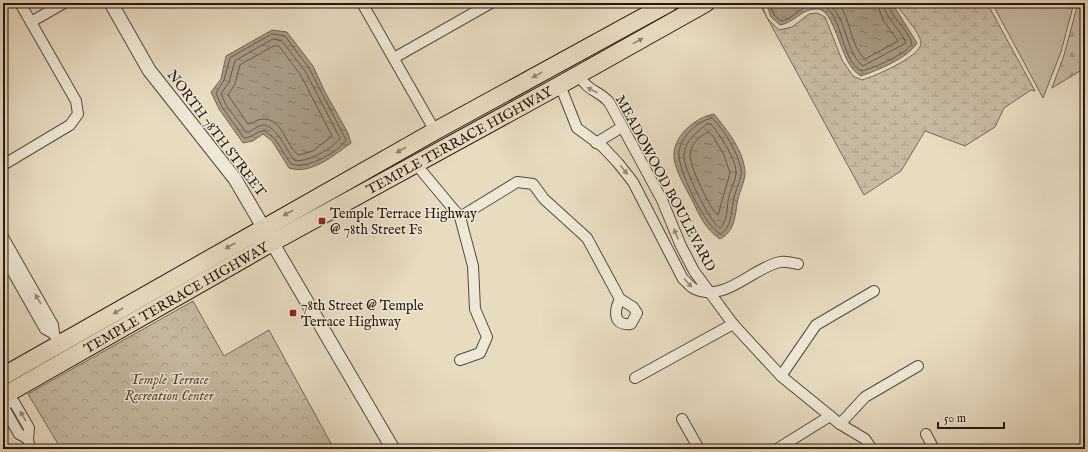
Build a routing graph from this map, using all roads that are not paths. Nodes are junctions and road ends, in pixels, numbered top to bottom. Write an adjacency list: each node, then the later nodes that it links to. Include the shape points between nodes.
1 (20, 3): 9 (street)
2 (64, 3): 9 (street)
3 (111, 3): 20 (street, NORTH 78TH STREET, via 150,70 235,179)
4 (362, 3): 10 (street)
5 (491, 3): 10 (street)
6 (669, 3): 8 (main road, TEMPLE TERRACE HIGHWAY)
7 (706, 3): 11 (main road, TEMPLE TERRACE HIGHWAY, one-way to 7)
8 (639, 19): 12 (main road, via 616,42 562,74); 14 (main road, TEMPLE TERRACE HIGHWAY, one-way to 14)
9 (31, 22): 18 (street, via 76,101 78,114 70,126)
10 (394, 58): 14 (street)
11 (579, 75): 12 (main road, TEMPLE TERRACE HIGHWAY); 13 (street, MEADOWOOD BOULEVARD, one-way to 11, via 609,102 602,94 587,88)
12 (560, 85): 15 (street, MEADOWOOD BOULEVARD, via 576,128); 16 (main road, TEMPLE TERRACE HIGHWAY)
13 (622, 127): 15 (street); 26 (street, MEADOWOOD BOULEVARD, one-way to 13, via 680,246 662,200)
14 (435, 131): 16 (main road); 20 (main road, TEMPLE TERRACE HIGHWAY, one-way to 20)
15 (596, 143): 26 (street, MEADOWOOD BOULEVARD, one-way to 26, via 618,162 633,182 684,279 694,289)
16 (444, 147): 17 (main road, TEMPLE TERRACE HIGHWAY)
17 (416, 163): 19 (street); 22 (main road, TEMPLE TERRACE HIGHWAY)
18 (3, 165)
19 (460, 217): 27 (street, via 517,182 533,184 544,199 586,238); 30 (street, via 473,266 474,309 486,337 480,353)
20 (264, 226): 22 (street, NORTH 78TH STREET); 29 (main road, TEMPLE TERRACE HIGHWAY, one-way to 29)
21 (4, 242): 29 (street, one-way to 21, via 53,325)
22 (273, 242): 35 (main road, TEMPLE TERRACE HIGHWAY); 41 (street, NORTH 78TH STREET)
23 (3, 255): 29 (street, via 45,329)
24 (798, 264): 26 (street, via 782,261 768,265 723,290)
25 (874, 291): 33 (street, via 816,325)
26 (709, 292): 28 (street, MEADOWOOD BOULEVARD)
27 (620, 299)
28 (733, 324): 33 (street, MEADOWOOD BOULEVARD); 34 (street)
29 (56, 339): 32 (main road, TEMPLE TERRACE HIGHWAY); 35 (main road, via 53,358)
30 (460, 360)
31 (918, 366): 38 (street, via 865,397)
32 (3, 376)
33 (781, 376): 36 (street, MEADOWOOD BOULEVARD)
34 (635, 378)
35 (4, 396): 40 (street, via 14,402 29,428)
36 (830, 416): 38 (street, MEADOWOOD BOULEVARD); 43 (street)
37 (682, 419): 42 (street)
38 (840, 424): 44 (street, MEADOWOOD BOULEVARD, via 865,439)
39 (926, 434): 45 (street)
40 (30, 449)
41 (393, 449)
42 (699, 449)
43 (777, 449)
44 (872, 449)
45 (934, 449)

